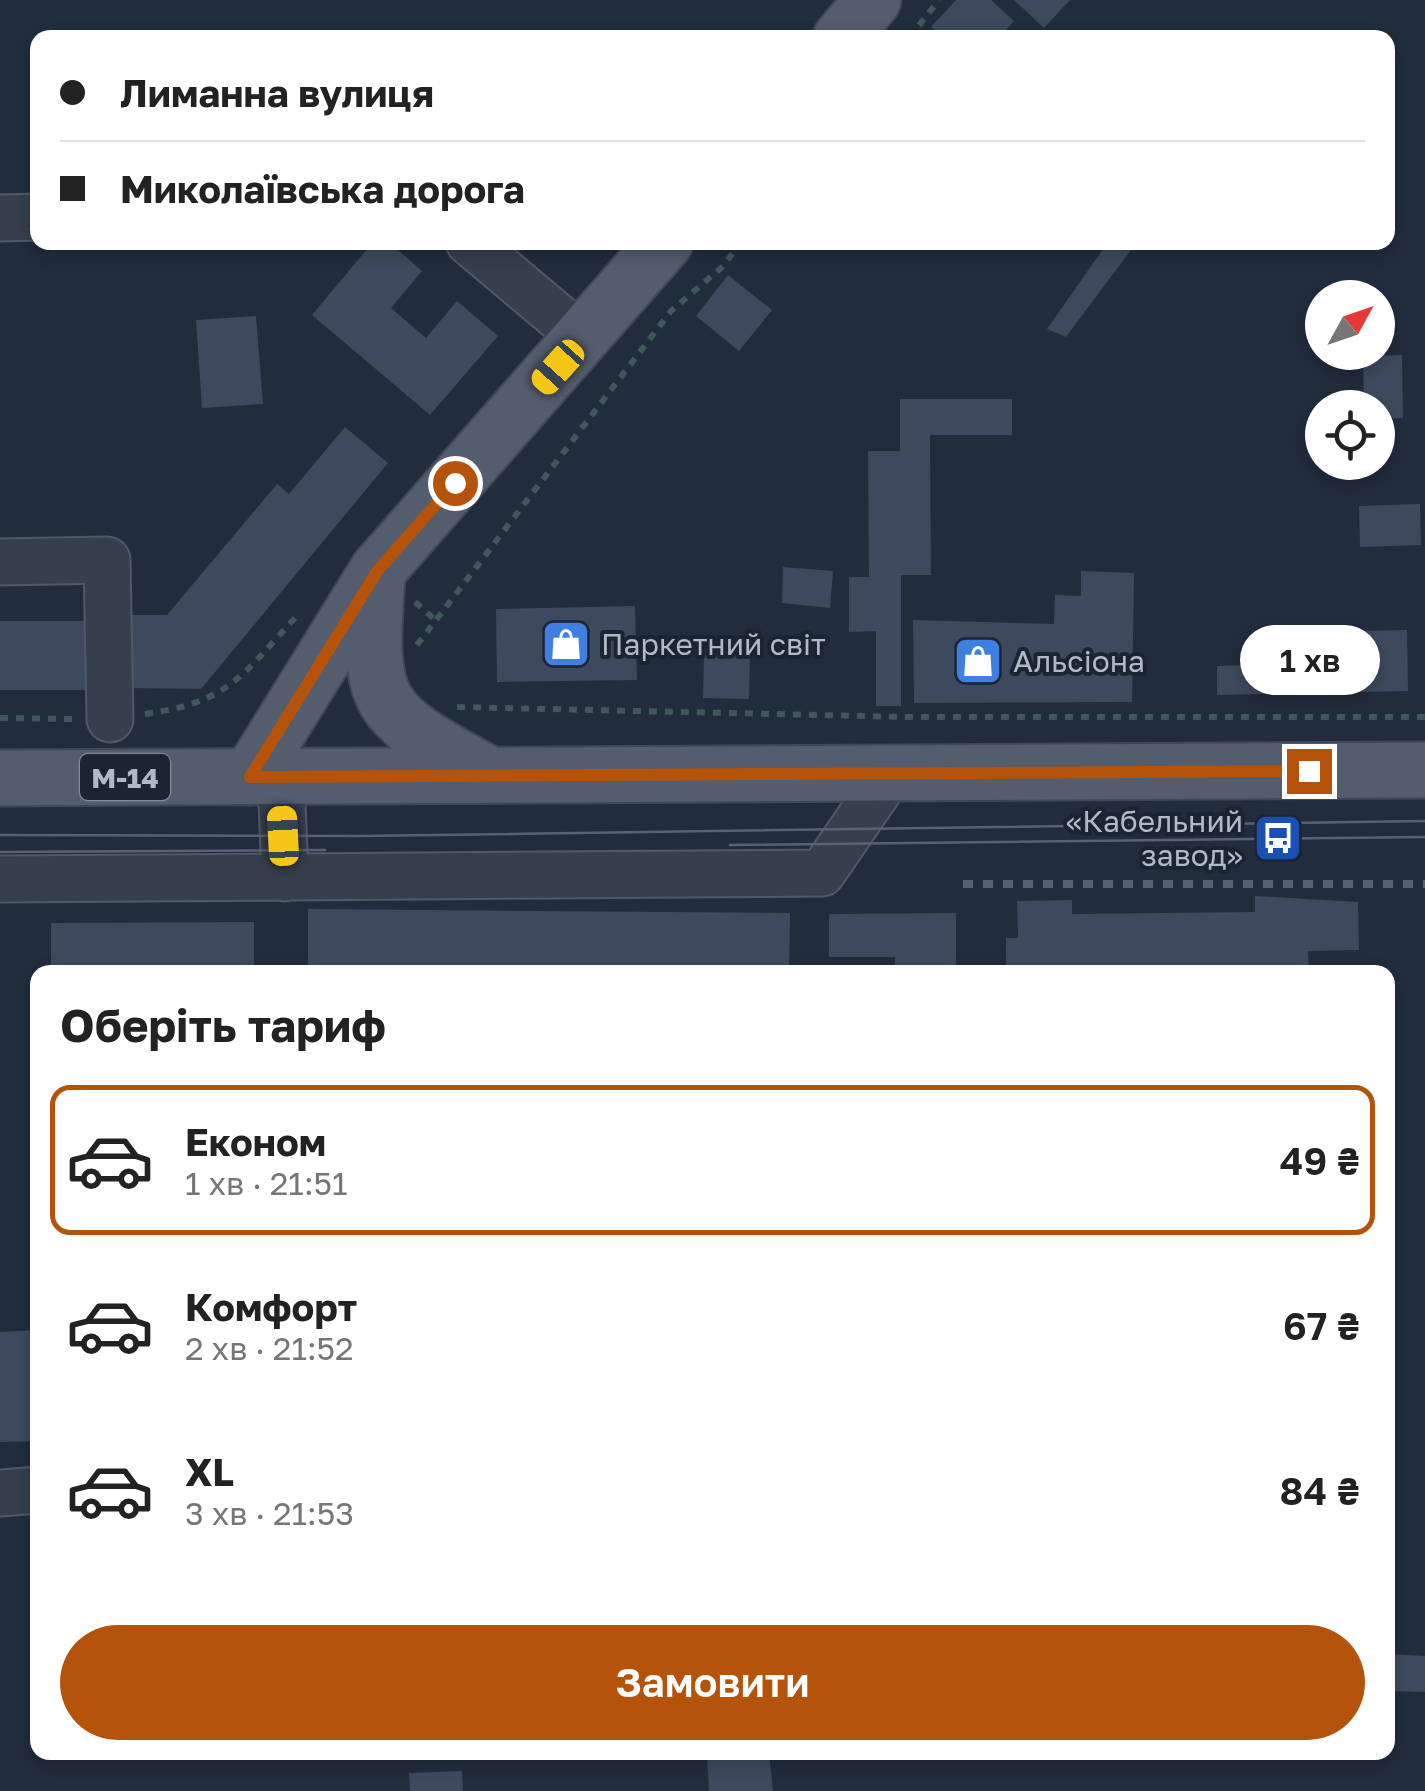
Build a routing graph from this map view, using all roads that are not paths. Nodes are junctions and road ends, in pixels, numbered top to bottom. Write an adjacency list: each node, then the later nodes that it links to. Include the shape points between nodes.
1 (873, 0): 2 (main road)
2 (848, 30)
3 (30, 217): 4 (street)
4 (0, 218)
5 (479, 250): 7 (street)
6 (658, 250): 7 (main road)
7 (584, 338): 9 (main road)
8 (0, 562): 10 (street, via 108,560)
9 (378, 570): 13 (main road, via 372,670 384,701 412,732); 14 (main road)
10 (110, 719)
11 (1425, 770): 12 (main road, М-14)
12 (890, 774): 13 (main road, М-14); 16 (street, via 822,874)
13 (492, 776): 14 (main road, М-14)
14 (266, 777): 15 (main road, М-14); 16 (street)
15 (0, 778)
16 (285, 878): 17 (street)
17 (0, 879)
18 (30, 1491): 19 (street)
19 (0, 1493)

